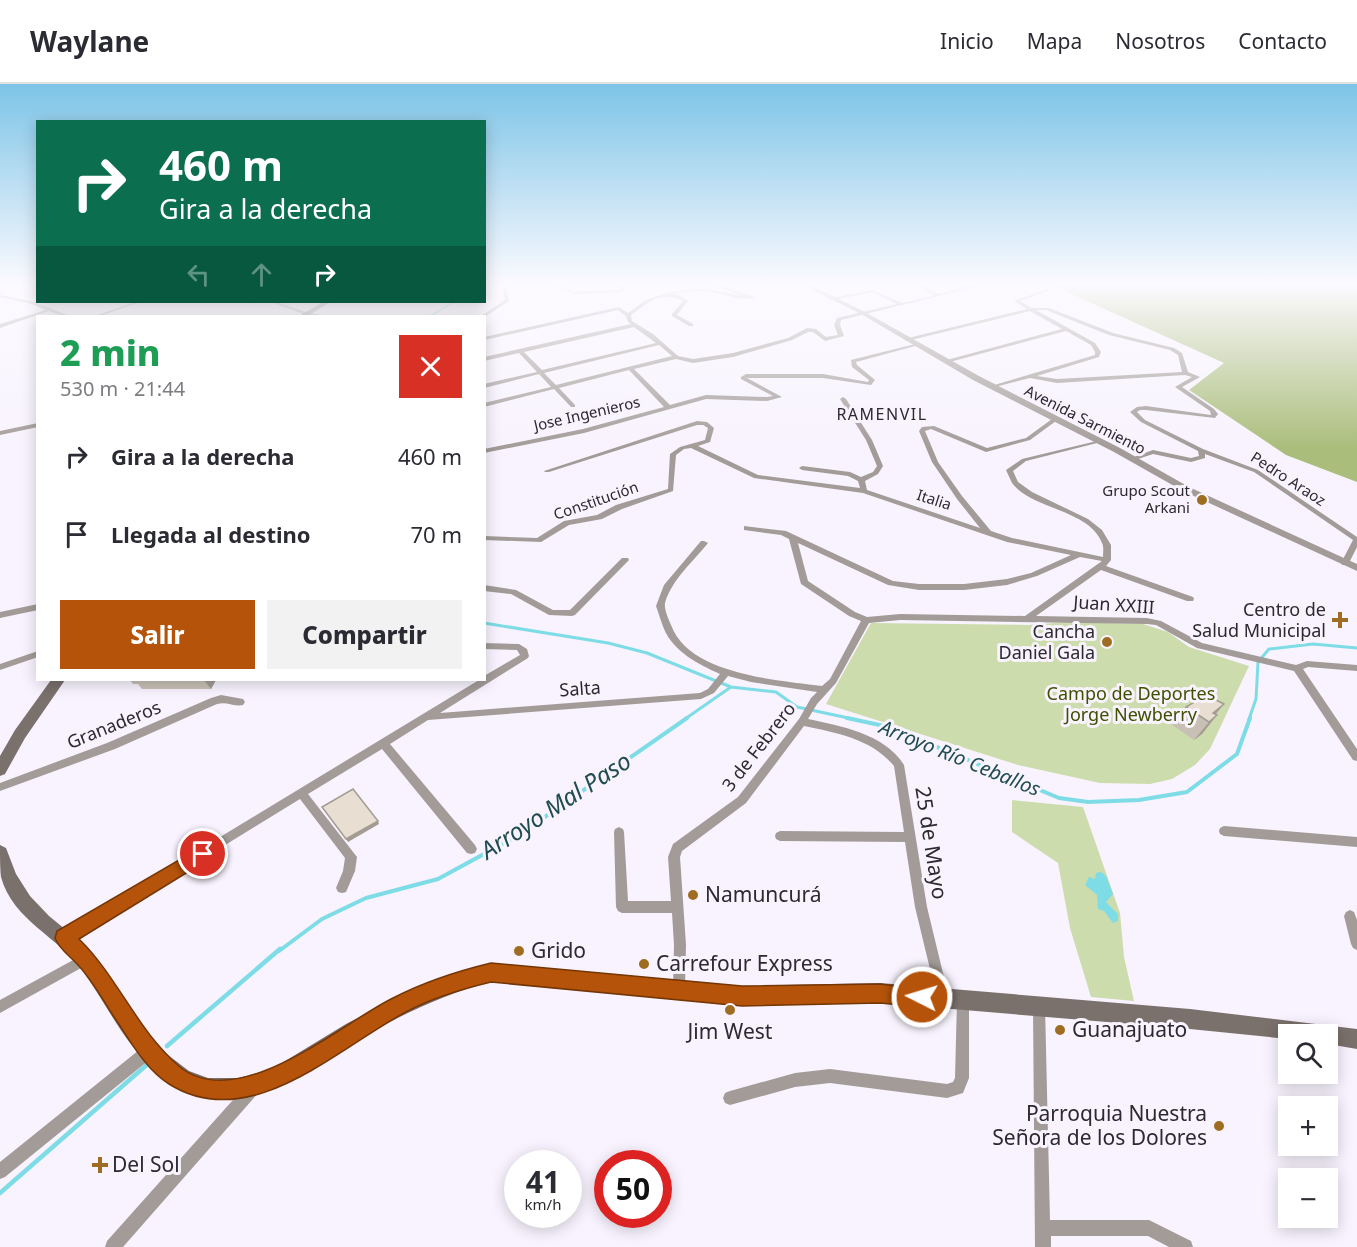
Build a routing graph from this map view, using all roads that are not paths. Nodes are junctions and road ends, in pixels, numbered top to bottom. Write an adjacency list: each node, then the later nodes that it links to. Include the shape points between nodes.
1 (567, 340): 10 (street)
2 (657, 340): 8 (street)
3 (785, 340): 11 (street, via 715,359 693,361)
4 (910, 340): 9 (street, Avenida Sarmiento)
5 (1025, 340): 13 (street)
6 (1087, 340): 17 (street, via 1093,344 1097,356)
7 (1137, 340): 16 (street, via 1180,354)
8 (661, 343): 11 (street); 15 (street)
9 (917, 344): 13 (street, Avenida Sarmiento); 24 (street, Jose Ingenieros, via 853,362 872,380 869,384 823,376 746,376 743,378 779,397 716,396)
10 (520, 351): 12 (street); 15 (street)
11 (676, 357): 14 (street)
12 (486, 359)
13 (946, 361): 20 (street, Avenida Sarmiento)
14 (631, 369): 19 (street); 24 (street)
15 (543, 373): 18 (street); 19 (street)
16 (1185, 373): 17 (street, via 1057,381); 30 (street, Pedro Araoz, via 1197,377 1178,387 1212,410 1214,417 1146,408 1133,412)
17 (1030, 376): 20 (street)
18 (486, 386)
19 (558, 387): 22 (street); 23 (street)
20 (993, 387): 25 (street, Avenida Sarmiento)
21 (843, 399): 35 (street, via 880,466 876,473)
22 (486, 405)
23 (573, 406)
24 (668, 407): 31 (street, Jose Ingenieros, via 584,431)
25 (1054, 420): 28 (street, Avenida Sarmiento); 38 (street, via 1028,439 986,450 932,427 922,431 962,503)
26 (36, 425): 27 (street)
27 (0, 433)
28 (1099, 441): 32 (street, Avenida Sarmiento); 46 (street, via 1024,460 1009,470 1018,485 1098,530 1108,543)
29 (693, 446): 34 (street, Constitución, via 710,439 710,425 697,423); 36 (street, Italia, via 756,477); 39 (street, Constitución, via 673,454 671,490 599,517 567,523 538,540)
30 (1201, 450): 32 (street, via 1200,460 1153,452); 41 (street, Pedro Araoz, via 1256,471)
31 (486, 451)
32 (1134, 459): 45 (street, Avenida Sarmiento, via 1186,489)
33 (801, 468): 35 (street, via 850,474)
34 (547, 471)
35 (861, 480): 36 (street)
36 (864, 491): 38 (street, Italia)
37 (747, 528): 40 (street, via 766,529)
38 (989, 533): 43 (street, Italia)
39 (486, 538)
40 (793, 538): 43 (street, via 891,583 909,587 1008,582); 53 (street, via 804,582 852,615)
41 (1357, 540): 45 (street)
42 (704, 543): 59 (street, via 667,587 660,606 669,632 685,650)
43 (1077, 555): 46 (street, Italia)
44 (625, 560): 48 (street, via 572,613 552,614 513,592)
45 (1345, 562): 47 (street, Avenida Sarmiento)
46 (1104, 563): 49 (street, Italia); 52 (street, Juan XXIII)
47 (1357, 568)
48 (486, 588)
49 (1190, 599)
50 (36, 607): 51 (street)
51 (0, 615)
52 (1028, 618): 53 (street, Juan XXIII); 57 (street, Juan XXIII, via 1158,623 1200,646)
53 (866, 620): 63 (street, 3 de Febrero)
54 (486, 646): 62 (street, via 519,647 525,656)
55 (36, 655): 56 (street)
56 (0, 667)
57 (1298, 668): 58 (street, Juan XXIII, via 1307,664); 68 (street)
58 (1357, 668)
59 (722, 678): 63 (street); 65 (street, Salta, via 701,696)
60 (57, 681): 69 (main road)
61 (486, 681): 65 (street)
62 (486, 681)
63 (825, 690): 66 (street, 3 de Febrero)
64 (240, 702): 70 (street, Granaderos, via 214,701 111,746)
65 (429, 717): 67 (street)
66 (804, 719): 75 (street, 25 de Mayo, via 891,752 899,765); 80 (street, 3 de Febrero, via 742,800 677,848)
67 (384, 744): 71 (street); 77 (street)
68 (1357, 757)
69 (0, 770)
70 (0, 787)
71 (302, 794): 79 (street, via 351,857); 82 (street)
72 (1224, 831): 76 (street)
73 (619, 832): 80 (street, via 622,907)
74 (780, 836): 75 (street)
75 (908, 837): 86 (street, 25 de Mayo)
76 (1357, 842)
77 (471, 849)
78 (0, 853): 82 (main road, via 18,895 36,917)
79 (342, 888)
80 (677, 907): 85 (street, 3 de Febrero)
81 (1350, 916): 83 (street)
82 (64, 938): 84 (main road)
83 (1357, 944)
84 (86, 959): 89 (street); 91 (main road)
85 (679, 990): 86 (main road, via 742,996 880,993); 92 (main road, via 491,972 459,980 400,1004 276,1078)
86 (943, 998): 87 (main road)
87 (963, 1000): 88 (main road); 93 (street, via 962,1078 958,1088 947,1091 830,1076 795,1080)
88 (1039, 1006): 90 (main road); 95 (street)
89 (0, 1007)
90 (1357, 1039)
91 (149, 1051): 92 (main road, via 174,1075 200,1088 220,1091); 94 (street)
92 (255, 1086): 96 (street)
93 (730, 1098)
94 (0, 1172)
95 (1043, 1228): 97 (street); 98 (street, via 1149,1228)
96 (113, 1247)
97 (1043, 1247)
98 (1185, 1247)

